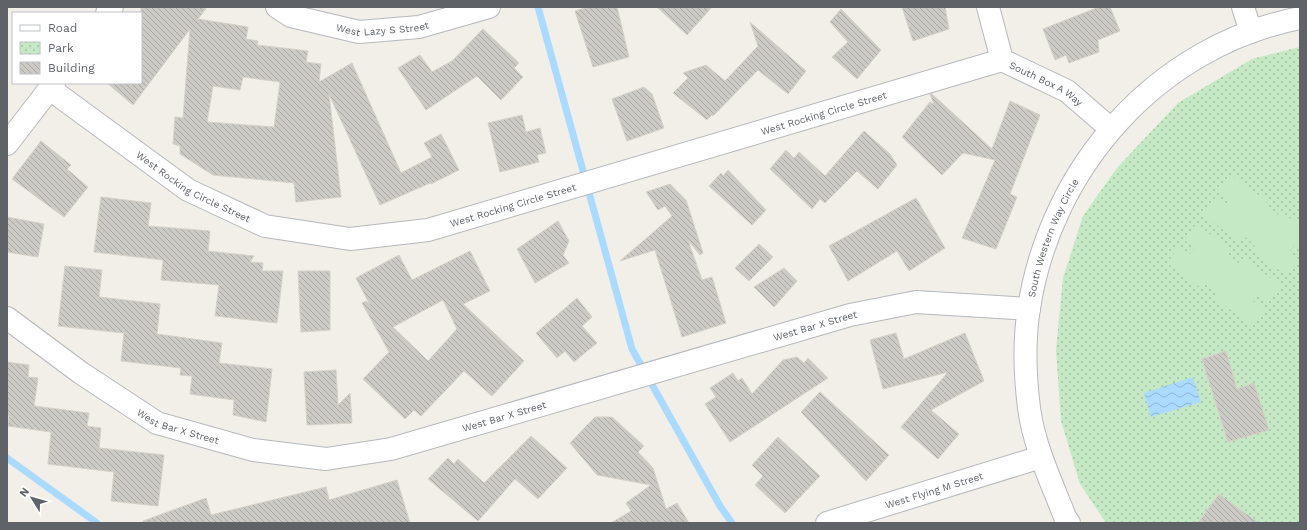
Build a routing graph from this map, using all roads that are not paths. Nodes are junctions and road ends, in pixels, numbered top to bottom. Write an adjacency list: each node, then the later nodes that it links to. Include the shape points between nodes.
1 (277, 7): 2 (street, West Lazy S Street, via 291,16 359,32 419,27)
2 (489, 7)
3 (988, 7): 7 (street, South Box A Way)
4 (1243, 7): 6 (street)
5 (1291, 15): 6 (street, South Western Way Circle)
6 (1251, 32): 9 (street, South Western Way Circle, via 1211,50 1174,72 1141,98)
7 (1002, 60): 8 (street, West Rocking Circle Street, via 428,230 350,239 265,226 188,190); 9 (street, South Box A Way, via 1066,91)
8 (52, 86): 10 (street)
9 (1111, 129): 11 (street, South Western Way Circle, via 1081,169 1057,213 1040,260)
10 (7, 144)
11 (1029, 309): 12 (street, West Bar X Street, via 916,302 850,315 391,449 326,459 253,450 157,423 81,373); 13 (street, South Western Way Circle, via 1026,359 1029,401)
12 (7, 318)
13 (1041, 457): 14 (street, West Flying M Street); 15 (street, South Western Way Circle)
14 (827, 523)
15 (1069, 523)

